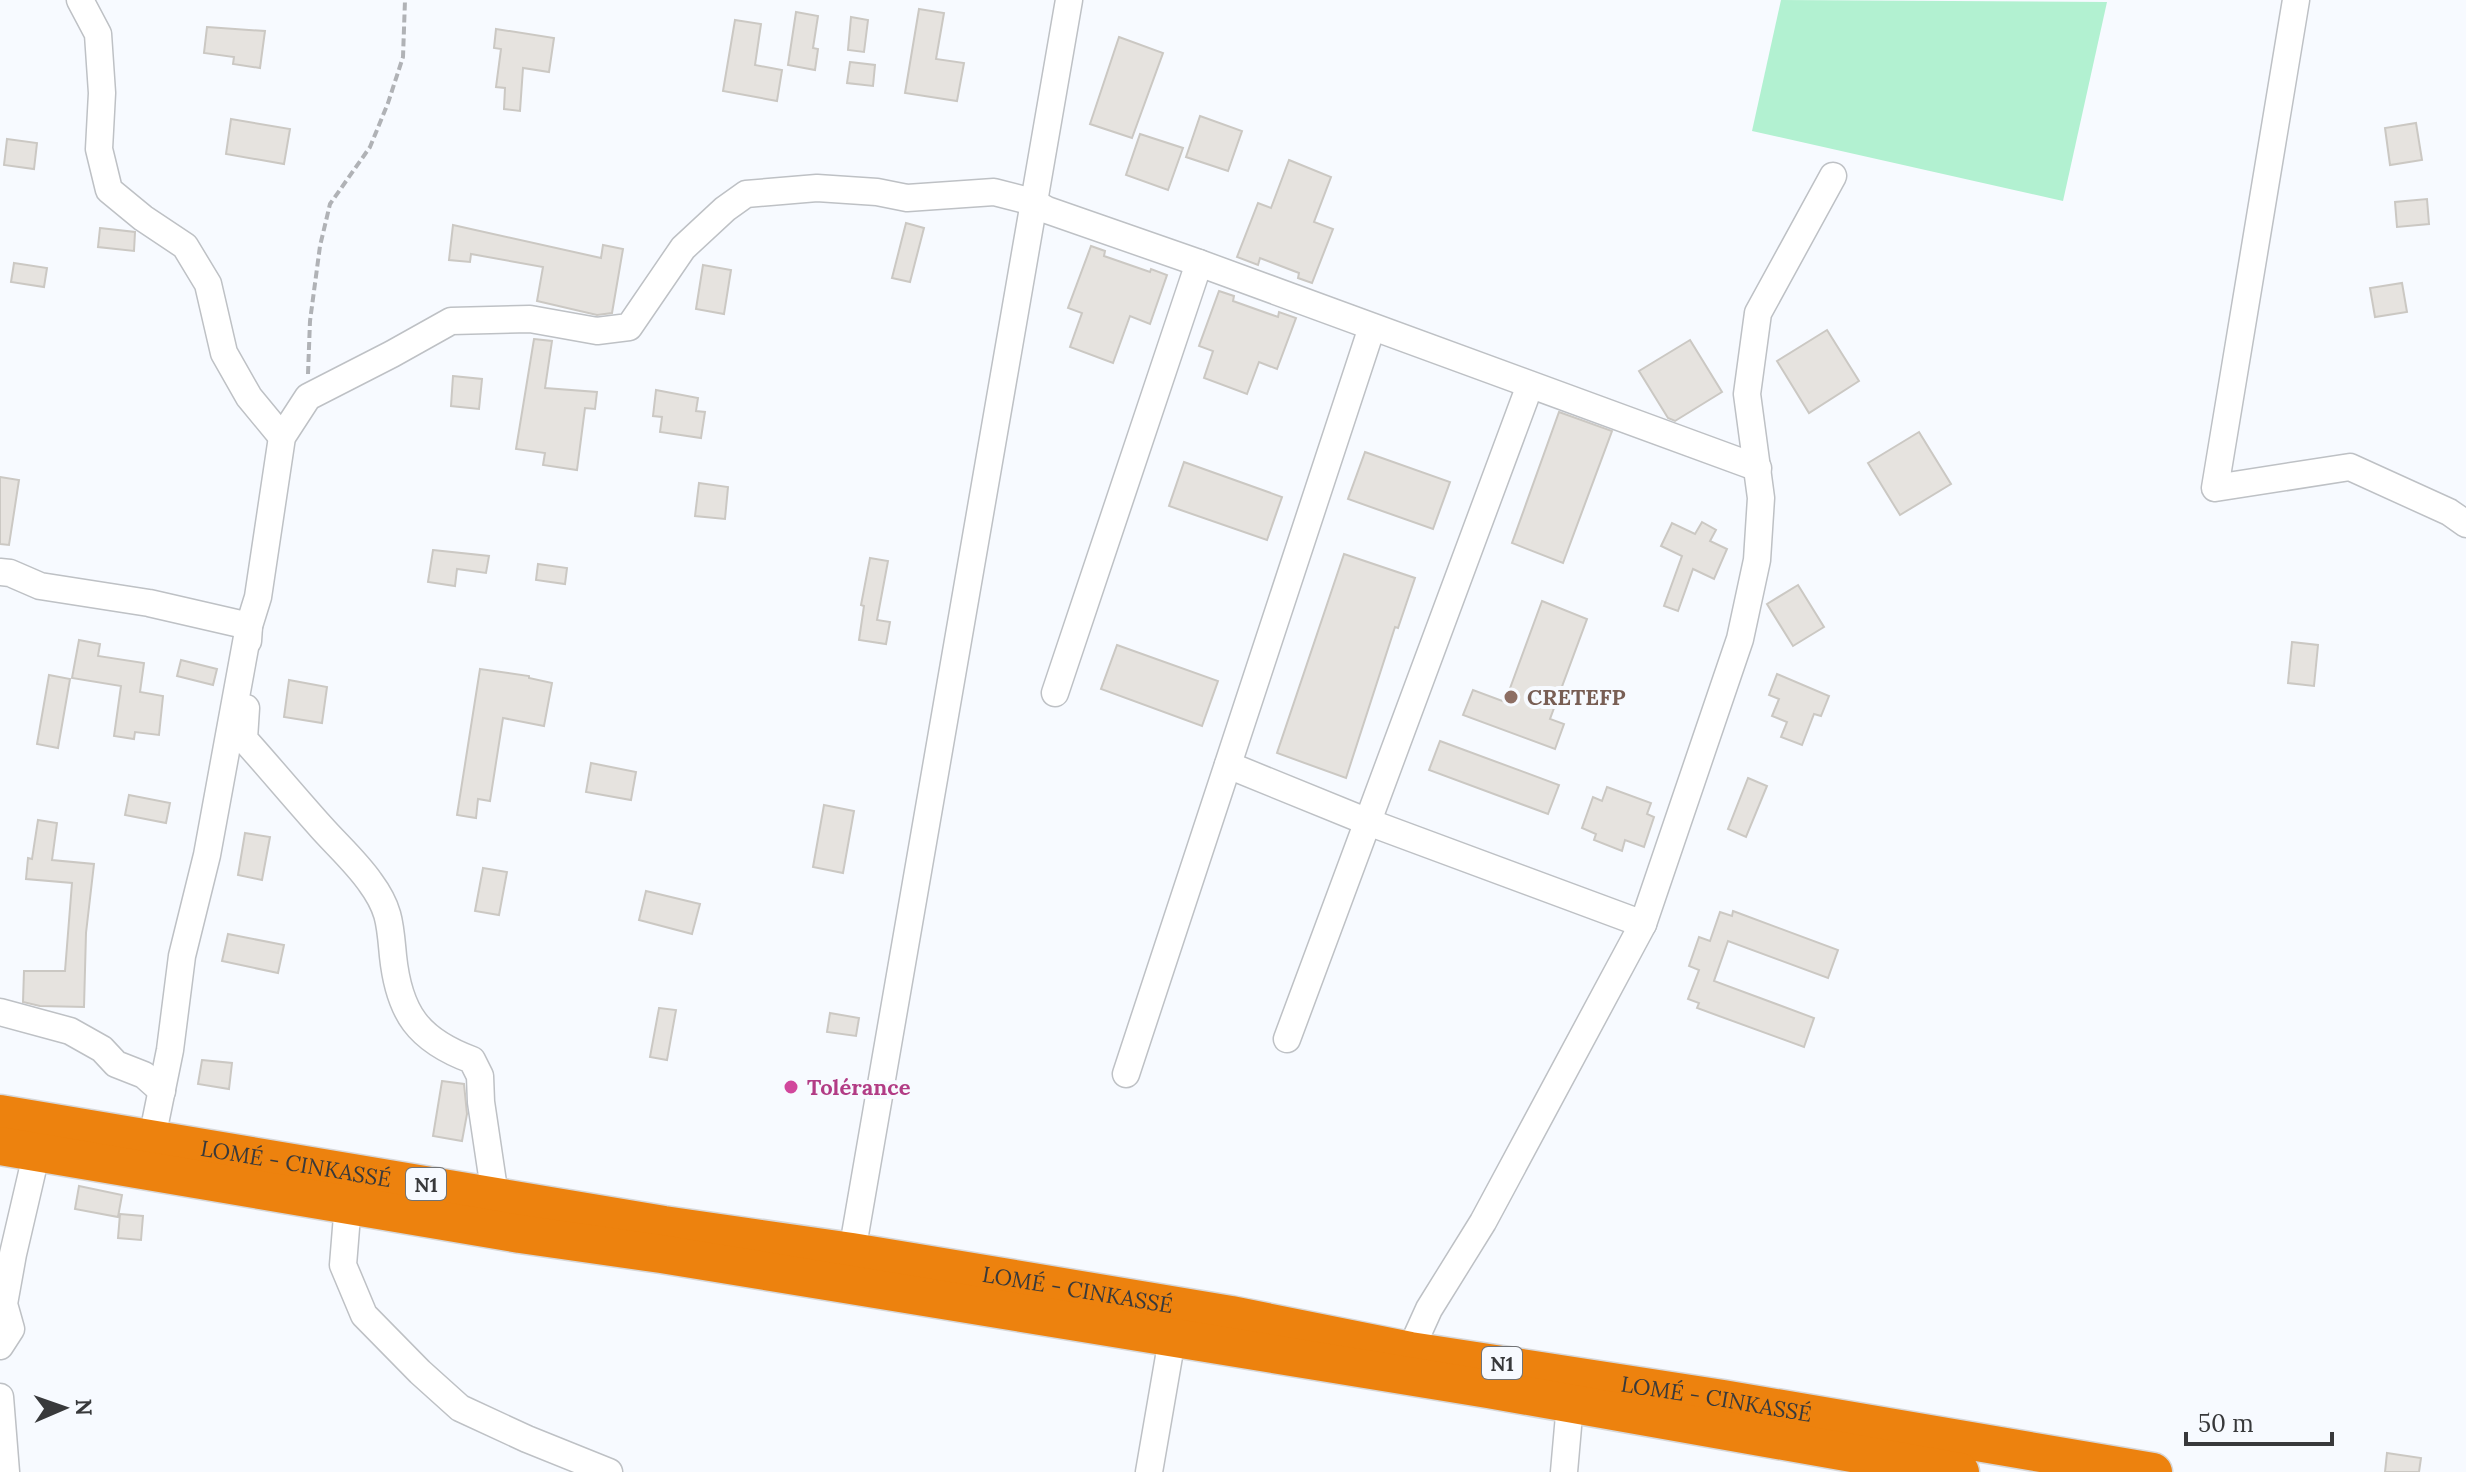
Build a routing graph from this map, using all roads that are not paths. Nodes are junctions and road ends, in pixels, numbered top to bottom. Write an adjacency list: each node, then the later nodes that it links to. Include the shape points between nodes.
1 (80, 0): 9 (street, via 98,34 99,149 109,190 185,246 208,284 224,353 249,397)
2 (1069, 0): 5 (street)
3 (2296, 0): 11 (street, via 2215,488 2350,467)
4 (1833, 176): 10 (street, via 1758,313 1747,394)
5 (1033, 202): 6 (street); 9 (street, via 994,192 907,198 817,188 746,194 683,248 629,327 597,331 530,319 451,321 308,397); 27 (street)
6 (1199, 263): 7 (street); 14 (street)
7 (1372, 327): 8 (street); 15 (street)
8 (1530, 385): 10 (street); 16 (street)
9 (282, 437): 13 (street)
10 (1758, 468): 17 (street, via 1757,560 1740,639)
11 (2466, 524)
12 (0, 572): 13 (street, via 40,586)
13 (249, 626): 21 (street, via 207,855 182,956); 26 (street, via 244,739 370,881 387,909 406,1011 417,1027 472,1060 480,1076)
14 (1055, 693)
15 (1228, 765): 16 (street); 20 (street)
16 (1368, 822): 17 (street); 19 (street)
17 (1643, 924): 30 (street, via 1483,1222 1429,1309)
18 (0, 1012): 21 (street, via 70,1031)
19 (1287, 1039)
20 (1126, 1074)
21 (162, 1091): 24 (street)
22 (0, 1114): 24 (highway, LOMÉ - CINKASSÉ / N1)
23 (18, 1148): 24 (highway, LOMÉ - CINKASSÉ / N1); 29 (street, via 4,1304 11,1329)
24 (149, 1154): 25 (highway, LOMÉ - CINKASSÉ / N1)
25 (349, 1188): 26 (highway, LOMÉ - CINKASSÉ / N1); 28 (highway, LOMÉ - CINKASSÉ / N1); 34 (street, via 343,1265 364,1315 460,1408)
26 (495, 1196): 27 (highway, LOMÉ - CINKASSÉ / N1)
27 (852, 1252): 30 (highway, LOMÉ - CINKASSÉ / N1, via 1231,1315)
28 (1172, 1339): 30 (highway, LOMÉ - CINKASSÉ / N1); 35 (street)
29 (0, 1346)
30 (1408, 1363): 32 (highway, LOMÉ - CINKASSÉ / N1); 38 (highway, LOMÉ - CINKASSÉ / N1, via 1692,1394)
31 (0, 1397): 33 (street)
32 (1570, 1404): 36 (street); 37 (highway, LOMÉ - CINKASSÉ / N1)
33 (6, 1472)
34 (609, 1472)
35 (1149, 1472)
36 (1564, 1472)
37 (1960, 1472)
38 (2153, 1472)

